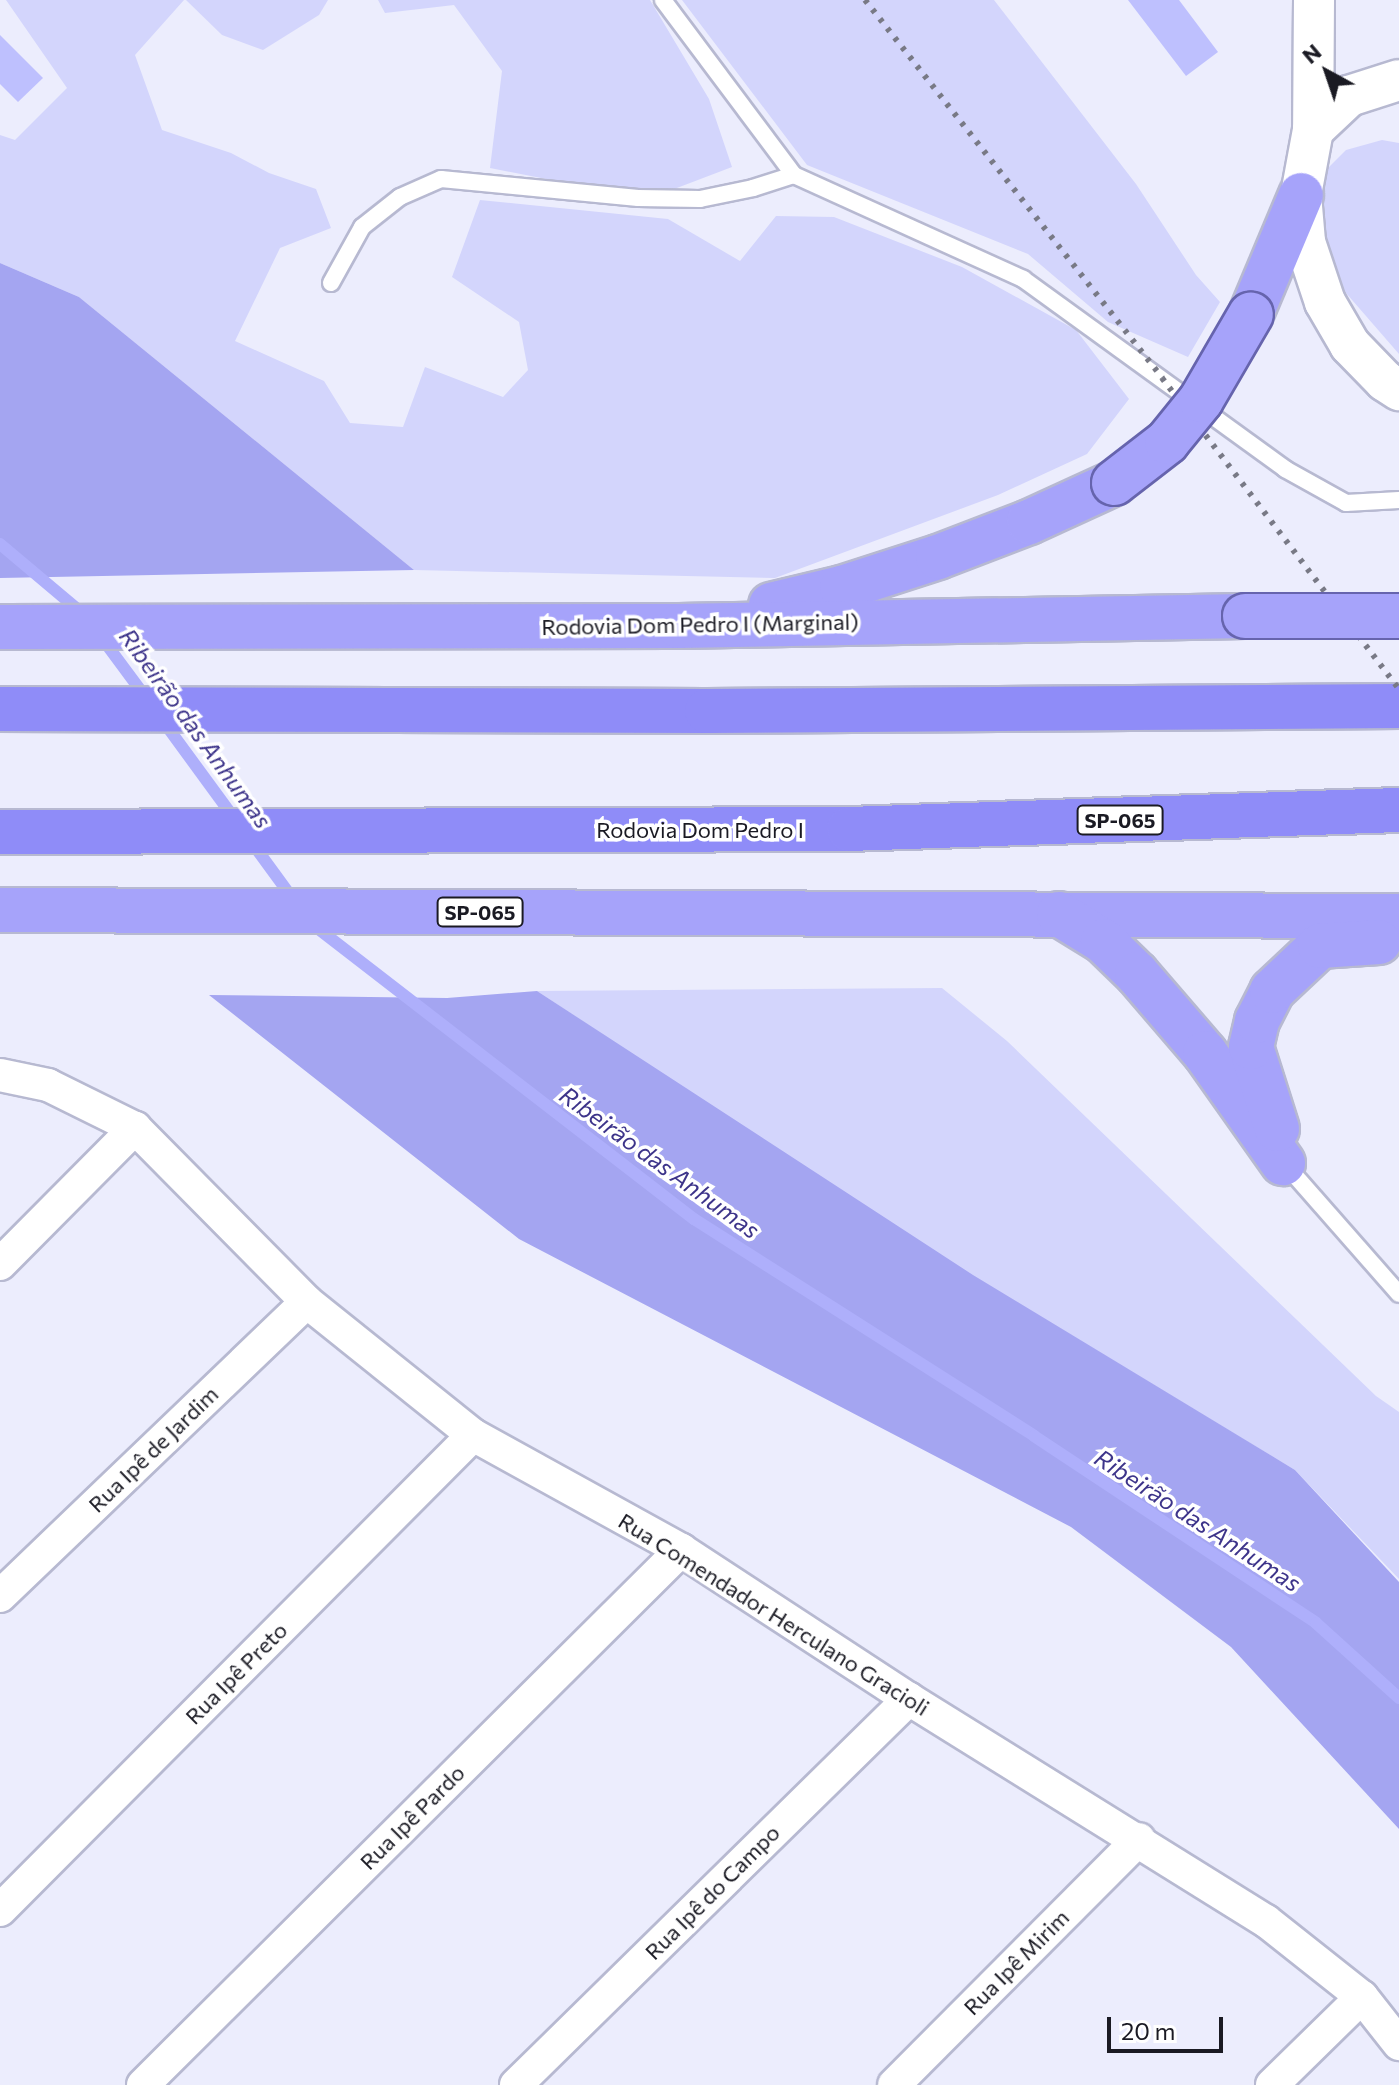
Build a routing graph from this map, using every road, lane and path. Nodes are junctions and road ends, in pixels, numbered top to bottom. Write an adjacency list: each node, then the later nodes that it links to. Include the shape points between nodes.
1 (663, 0): 5 (lane)
2 (1314, 0): 4 (street)
3 (1399, 80): 4 (street, via 1349,96)
4 (1313, 130): 6 (street)
5 (794, 175): 7 (lane, via 700,199 441,179 400,197 362,227); 9 (lane, via 1023,279 1285,469 1346,503)
6 (1301, 195): 8 (street, via 1305,242 1325,302 1350,345); 11 (highway, bridge, via 1251,314 1201,400 1167,442 1114,483 1029,522 856,584)
7 (331, 283)
8 (1399, 390)
9 (1399, 500)
10 (1399, 616): 11 (highway, Rodovia Dom Pedro I (Marginal), bridge)
11 (679, 626): 12 (highway, Rodovia Dom Pedro I (Marginal))
12 (0, 627)
13 (1399, 706): 14 (highway)
14 (0, 709)
15 (1394, 810): 16 (highway, Rodovia Dom Pedro I / SP-065, via 849,829)
16 (0, 832)
17 (0, 910): 18 (highway, SP-065)
18 (1059, 914): 19 (highway, SP-065); 23 (highway, via 1103,941 1137,974 1205,1053)
19 (1399, 916)
20 (1399, 941): 23 (highway, via 1320,946 1272,991 1251,1047 1275,1114)
21 (0, 1075): 22 (street, Rua Comendador Herculano Gracioli, via 48,1085)
22 (135, 1128): 24 (street); 26 (street, Rua Comendador Herculano Gracioli)
23 (1283, 1163): 25 (lane)
24 (0, 1264)
25 (1399, 1294)
26 (307, 1302): 27 (street, Rua Comendador Herculano Gracioli); 29 (street, Rua Ipê de Jardim)
27 (473, 1435): 28 (street, Rua Comendador Herculano Gracioli); 32 (street, Rua Ipê Preto)
28 (681, 1550): 30 (street, Rua Comendador Herculano Gracioli); 35 (street, Rua Ipê Pardo)
29 (0, 1596)
30 (909, 1699): 31 (street, Rua Comendador Herculano Gracioli); 36 (street, Rua Ipê do Campo)
31 (1139, 1839): 33 (street, Rua Comendador Herculano Gracioli, via 1266,1921); 37 (street, Rua Ipê Mirim)
32 (0, 1910)
33 (1362, 1997): 34 (street, Rua Comendador Herculano Gracioli); 38 (street)
34 (1399, 2044)
35 (143, 2085)
36 (516, 2085)
37 (894, 2085)
38 (1272, 2085)

